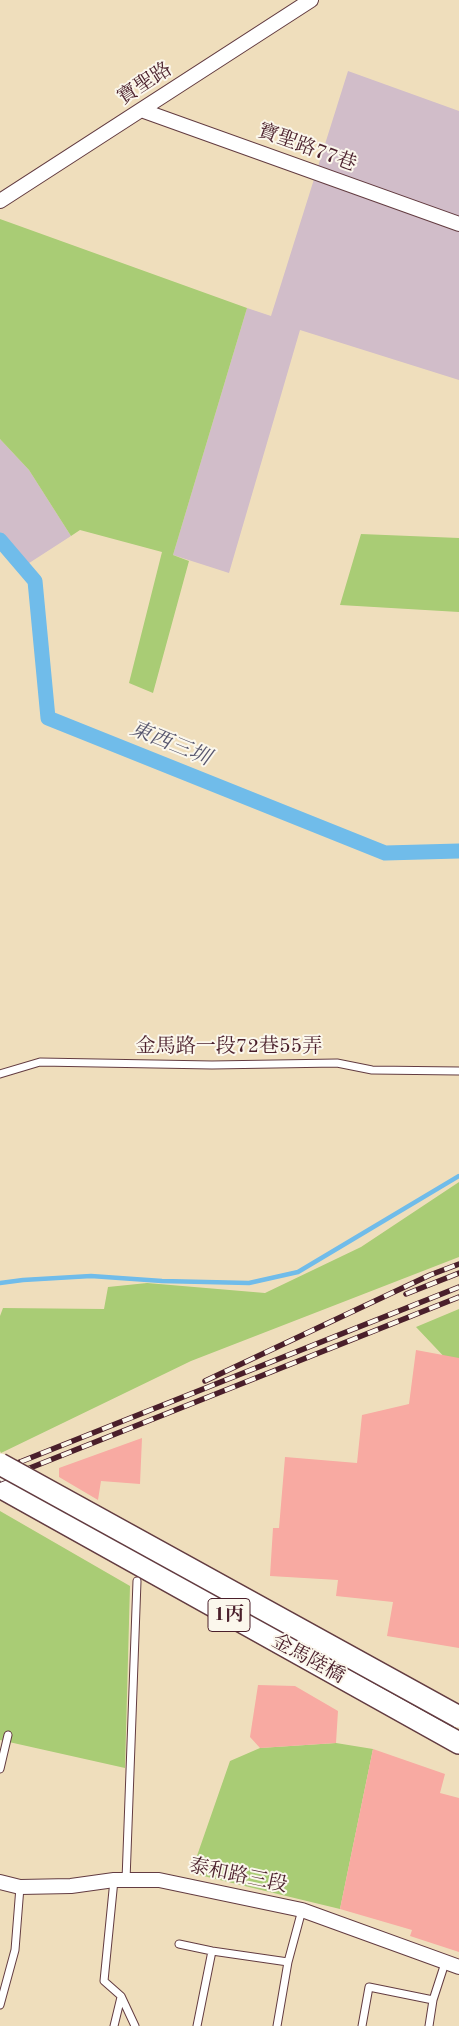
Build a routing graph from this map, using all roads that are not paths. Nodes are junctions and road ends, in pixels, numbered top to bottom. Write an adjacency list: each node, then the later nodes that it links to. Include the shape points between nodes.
1 (311, 0): 2 (street, 寶聖路)
2 (141, 110): 3 (street, 寶聖路); 4 (street, 寶聖路77巷)
3 (0, 201)
4 (459, 224)
5 (459, 1071): 6 (lane, 金馬路一段72巷55弄, via 372,1070 337,1063 40,1062)
6 (0, 1074)
7 (0, 1464): 10 (main road, 金馬陸橋 / 1丙, bridge)
8 (0, 1487): 12 (main road, 金馬陸橋 / 1丙)
9 (137, 1581): 14 (lane)
10 (459, 1717)
11 (8, 1735): 13 (lane)
12 (459, 1743)
13 (0, 1769)
14 (120, 1880): 16 (street, 泰和路三段, via 71,1886); 17 (street, 泰和路三段, via 159,1880); 23 (lane, via 104,1981)
15 (0, 1882): 16 (street, 泰和路三段)
16 (20, 1887): 25 (lane, via 15,1950)
17 (302, 1910): 20 (lane); 21 (street, 泰和路三段)
18 (179, 1944): 19 (lane)
19 (212, 1952): 20 (lane); 28 (lane)
20 (288, 1962): 29 (lane)
21 (444, 1963): 22 (street, 泰和路三段); 24 (lane)
22 (459, 1967)
23 (121, 1996): 26 (lane); 27 (lane)
24 (433, 2000): 30 (lane, via 369,1987); 31 (lane)
25 (0, 2006)
26 (114, 2026)
27 (135, 2026)
28 (197, 2026)
29 (277, 2026)
30 (362, 2026)
31 (429, 2026)

